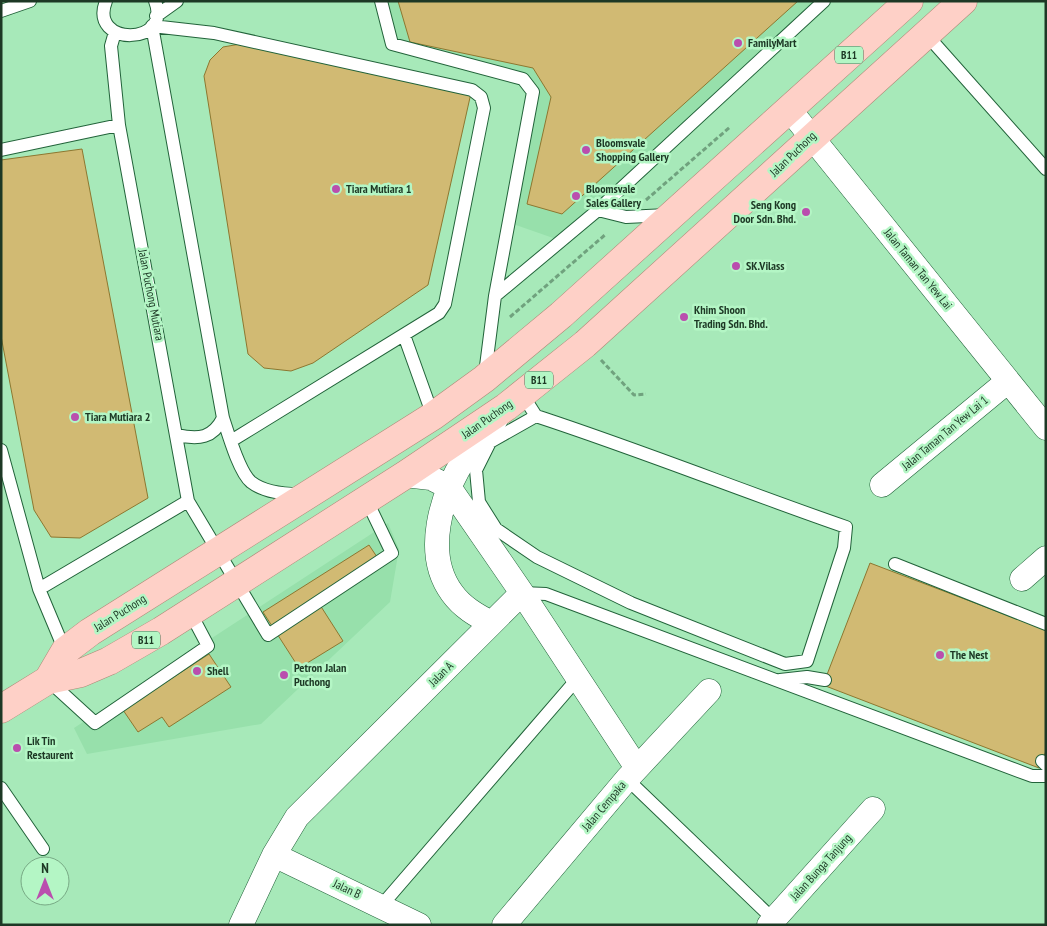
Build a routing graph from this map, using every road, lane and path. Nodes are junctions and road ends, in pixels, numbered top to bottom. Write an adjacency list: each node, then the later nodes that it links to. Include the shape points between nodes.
1 (30, 1): 9 (lane)
2 (106, 1): 11 (lane, via 104,14 107,24)
3 (155, 1): 10 (lane)
4 (177, 1): 10 (lane)
5 (381, 1): 23 (lane, via 392,44 523,79 533,92)
6 (824, 1): 20 (lane)
7 (909, 1): 13 (main road, Jalan Puchong / B11)
8 (963, 1): 12 (main road, Jalan Puchong / B11)
9 (1, 11)
10 (154, 21): 11 (lane, via 144,33 134,37); 25 (lane, via 472,90 482,97 484,108 445,304 439,313); 32 (lane)
11 (115, 32): 14 (lane, Jalan Puchong Mutiara, via 112,46)
12 (926, 34): 16 (main road, Jalan Puchong / B11); 18 (lane)
13 (790, 109): 16 (street, Jalan Taman Tan Yew Lai); 21 (main road, Jalan Puchong / B11)
14 (119, 125): 17 (lane); 34 (lane, Jalan Puchong Mutiara)
15 (730, 127): 19 (path)
16 (811, 136): 26 (main road, Jalan Puchong / B11, via 775,173); 28 (street, Jalan Taman Tan Yew Lai)
17 (1, 150)
18 (1046, 169)
19 (642, 204)
20 (598, 210): 21 (lane, via 626,217); 23 (lane)
21 (672, 215): 27 (main road, Jalan Puchong / B11, via 562,315)
22 (606, 234): 24 (path)
23 (495, 296): 27 (lane)
24 (503, 323)
25 (404, 335): 31 (lane); 35 (lane)
26 (585, 344): 29 (path, via 634,395); 30 (main road, Jalan Puchong / B11)
27 (484, 379): 31 (main road, Jalan Puchong / B11)
28 (1008, 382): 33 (street, Jalan Taman Tan Yew Lai); 38 (street, Jalan Taman Tan Yew Lai 1)
29 (646, 394)
30 (521, 406): 37 (main road, Jalan Puchong / B11); 39 (street, via 465,458); 43 (lane, via 490,442 476,470 479,502); 43 (lane, via 728,486 846,527 844,548 807,661 785,664 632,603)
31 (433, 416): 40 (main road, Jalan Puchong / B11)
32 (223, 418): 34 (lane, via 218,428 208,436 191,438); 35 (lane)
33 (1046, 428)
34 (177, 435): 42 (lane, Jalan Puchong Mutiara)
35 (231, 441): 40 (lane, via 250,481 264,489)
36 (1, 450): 49 (lane)
37 (405, 475): 39 (street, via 431,478); 41 (main road, Jalan Puchong / B11)
38 (882, 485)
39 (449, 486): 43 (street); 52 (street, via 438,522 437,550 443,572 451,592 470,611)
40 (307, 494): 44 (main road, Jalan Puchong / B11)
41 (366, 499): 48 (main road, Jalan Puchong / B11); 48 (lane, Jalan Puchong Mutiara, via 392,553 268,635)
42 (188, 501): 44 (lane, Jalan Puchong Mutiara); 49 (lane)
43 (493, 536): 50 (street)
44 (218, 551): 48 (lane, Jalan Puchong Mutiara); 54 (main road, Jalan Puchong / B11)
45 (1046, 558): 47 (street)
46 (895, 564): 53 (lane)
47 (1022, 579)
48 (236, 583): 51 (main road, Jalan Puchong / B11)
49 (39, 589): 54 (lane)
50 (522, 593): 52 (street, Jalan A); 55 (street); 57 (lane, via 546,594)
51 (190, 612): 56 (main road, Jalan Puchong / B11, via 109,661 81,673); 56 (lane, via 208,646 95,723)
52 (491, 623): 66 (street, Jalan A, via 298,817)
53 (1046, 624)
54 (65, 651): 56 (main road, Jalan Puchong / B11)
55 (578, 678): 61 (street); 67 (lane)
56 (48, 680): 60 (main road, Jalan Puchong / B11)
57 (780, 680): 58 (lane, via 808,677); 62 (lane, via 1032,776)
58 (825, 680)
59 (709, 691): 61 (street, Jalan Cempaka)
60 (1, 709)
61 (632, 773): 68 (lane); 71 (street, Jalan Cempaka)
62 (1046, 776)
63 (1, 788): 65 (lane)
64 (873, 809): 68 (street, Jalan Bunga Tanjung)
65 (42, 850)
66 (274, 855): 67 (street, Jalan B); 69 (street, Jalan A)
67 (382, 905): 70 (street, Jalan B)
68 (771, 922)
69 (241, 925)
70 (419, 925)
71 (504, 925)

